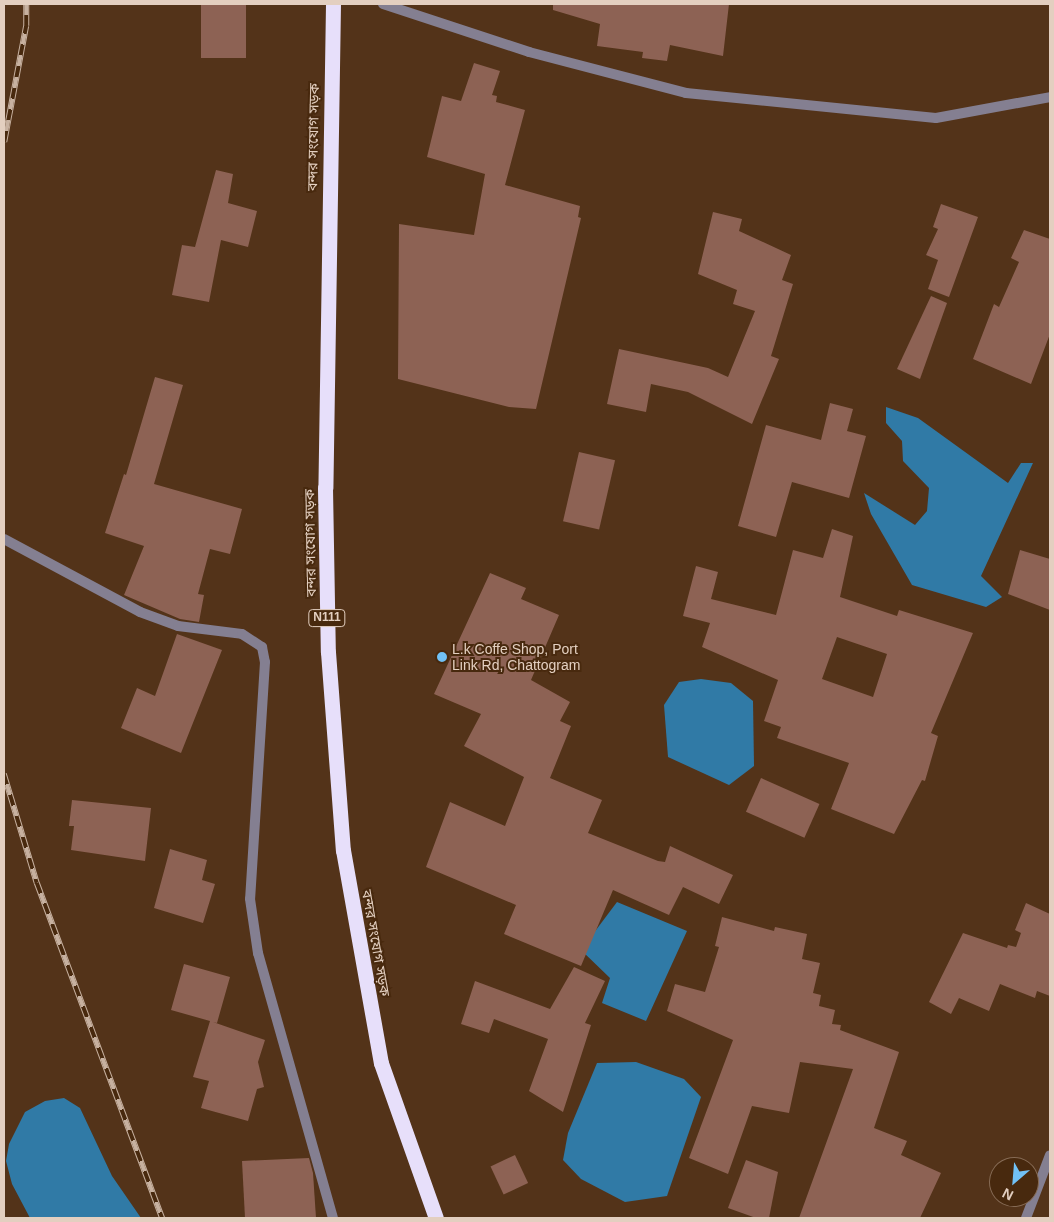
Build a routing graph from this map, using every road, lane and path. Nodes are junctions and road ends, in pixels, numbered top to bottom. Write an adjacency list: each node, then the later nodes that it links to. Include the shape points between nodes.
1 (333, 4): 7 (highway, বন্দর সংযোগ সড়ক / N111, via 325,488 328,652 343,850 381,1063)
2 (383, 4): 3 (street, via 529,52 686,93 936,118)
3 (1050, 97)
4 (4, 539): 6 (street, via 140,612 178,626 242,634 262,646 265,662 250,899 258,953)
5 (1050, 1155): 8 (street)
6 (333, 1218)
7 (436, 1218)
8 (1026, 1218)

